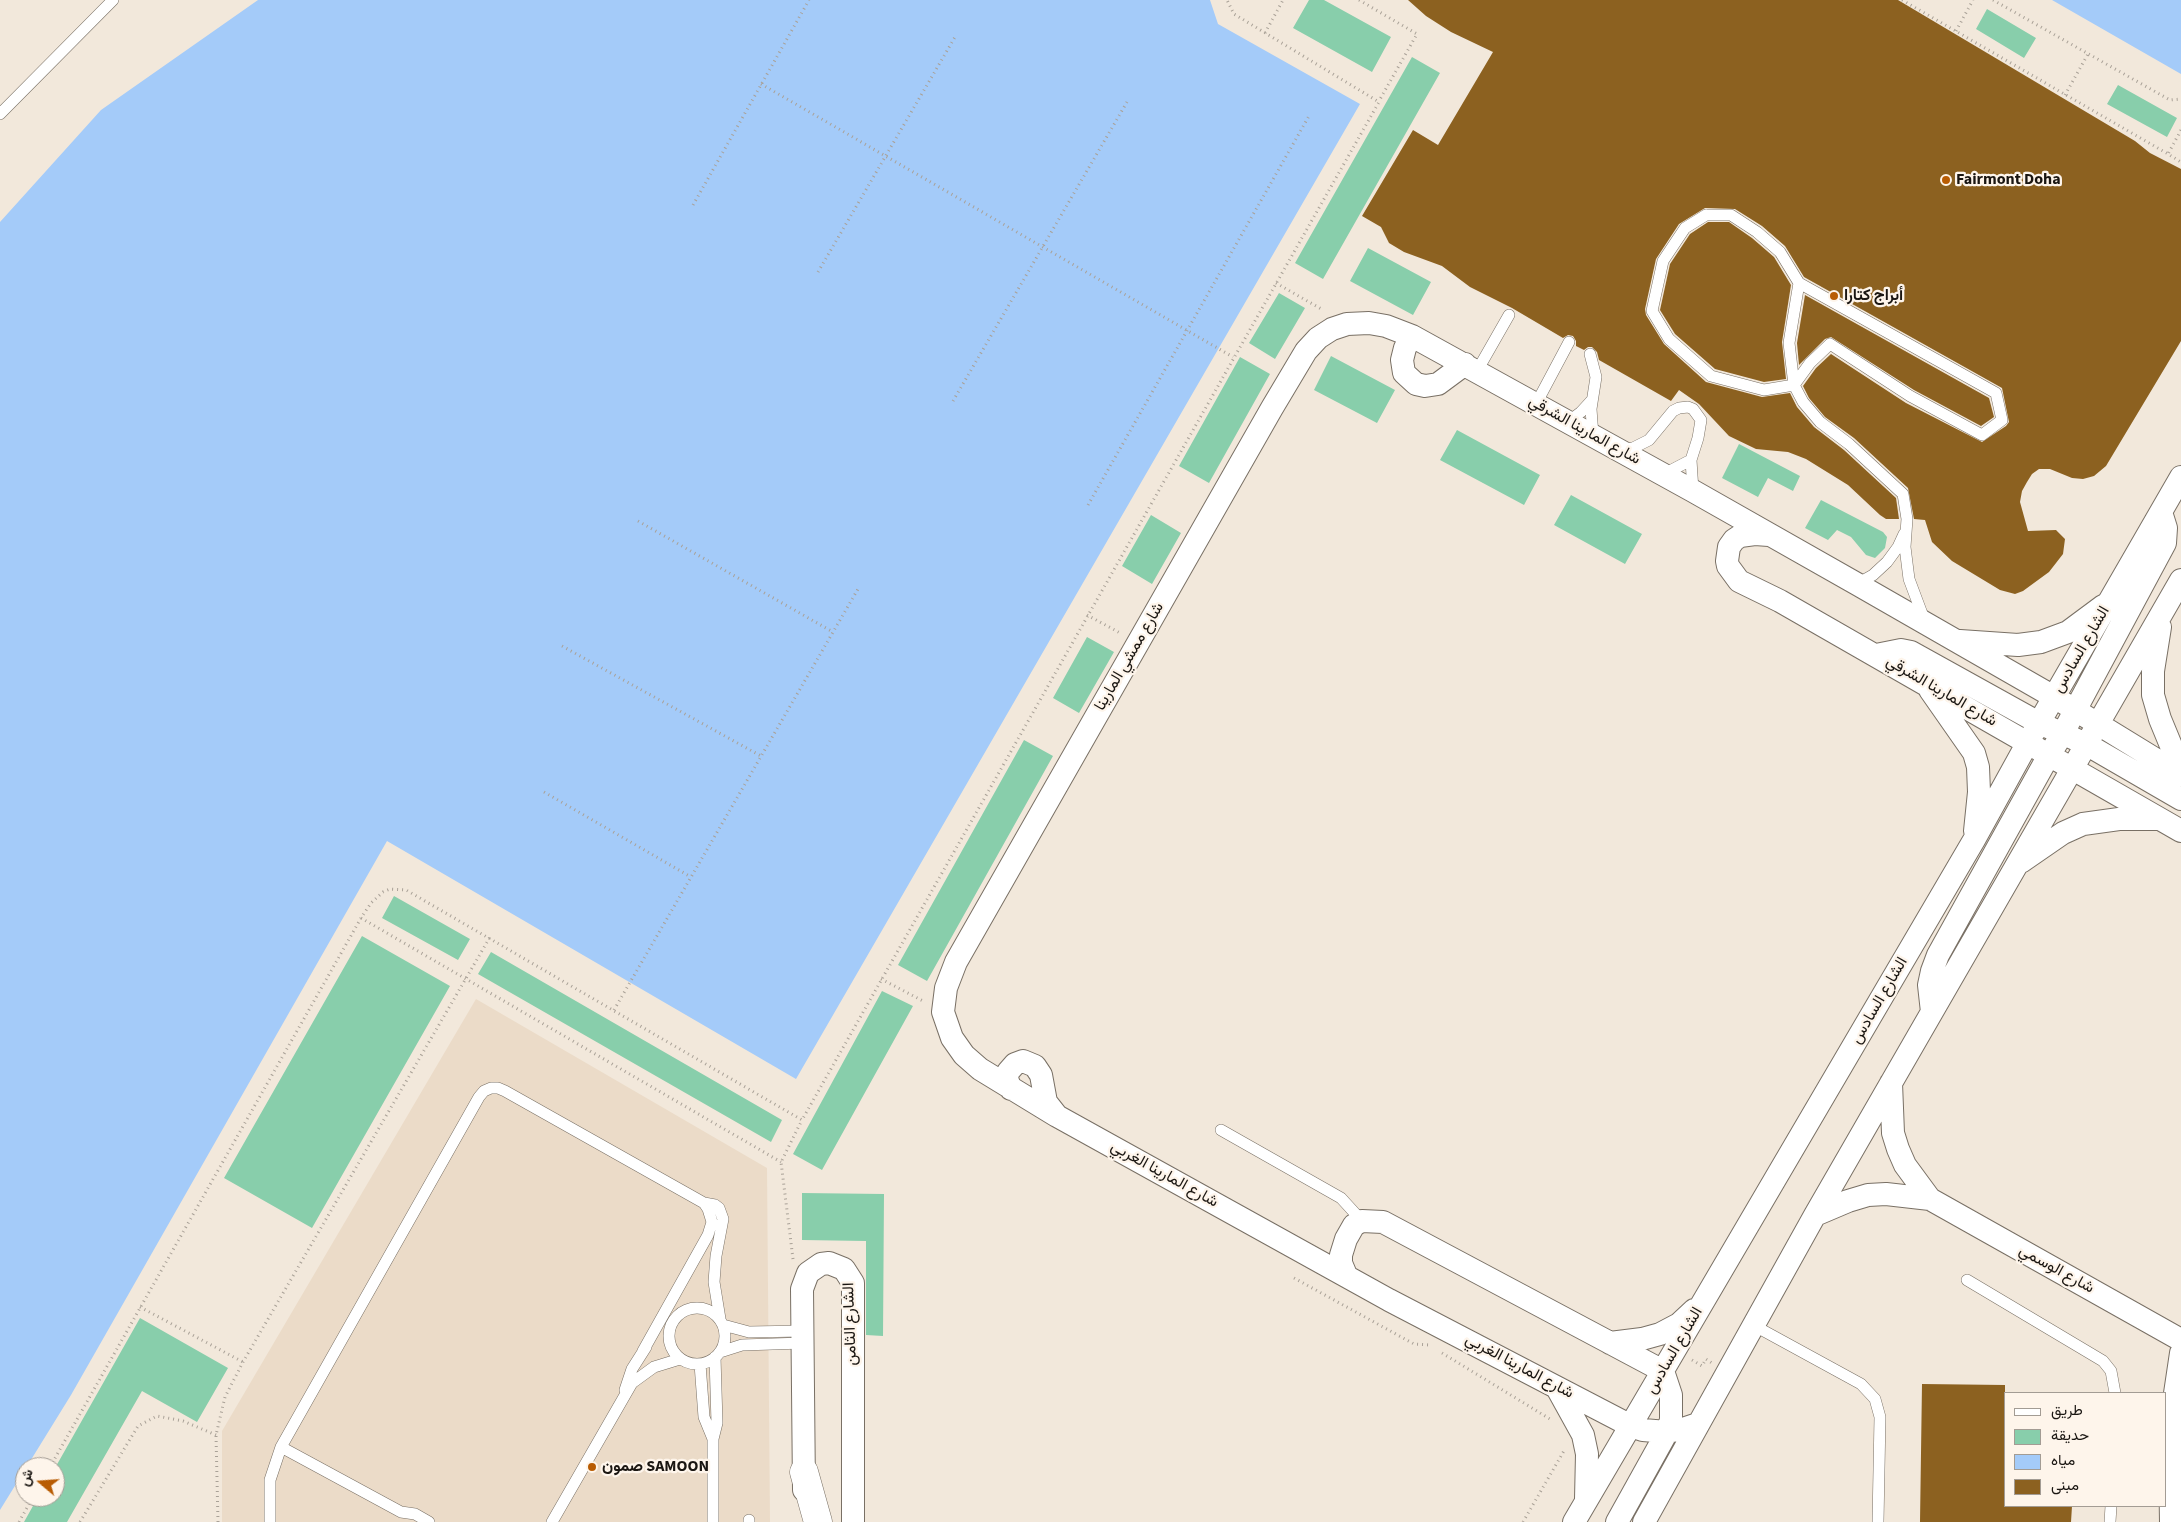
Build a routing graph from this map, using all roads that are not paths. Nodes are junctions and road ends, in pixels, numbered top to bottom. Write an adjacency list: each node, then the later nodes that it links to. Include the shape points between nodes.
1 (113, 0): 2 (lane)
2 (0, 114)
3 (1799, 283): 10 (lane, via 1789,343); 10 (lane, via 1780,252 1757,232 1731,215 1706,215 1685,228 1663,261 1652,311 1669,339 1711,376 1764,390); 10 (lane, via 1996,393 2002,420 1982,435 1910,396 1830,344)
4 (1509, 315): 9 (lane)
5 (1347, 324): 6 (street, شارع المارينا الشرقي, via 1386,326); 48 (street, شارع ممشي المارينا, via 1318,338 1292,373 956,962 946,988)
6 (1412, 336): 9 (street, شارع المارينا الشرقي); 9 (street, via 1404,348 1402,360 1404,373 1416,384 1438,384)
7 (1569, 342): 12 (lane)
8 (1590, 354): 11 (lane, via 1596,377)
9 (1471, 368): 12 (street, شارع المارينا الشرقي)
10 (1794, 385): 21 (lane, via 1820,422 1850,444 1903,494)
11 (1592, 400): 13 (lane); 14 (lane)
12 (1536, 404): 13 (street, شارع المارينا الشرقي)
13 (1568, 422): 14 (street, شارع المارينا الشرقي)
14 (1593, 436): 15 (street, شارع المارينا الشرقي)
15 (1616, 449): 16 (lane, via 1632,448 1649,440 1673,411 1688,401 1701,420); 17 (street, شارع المارينا الشرقي)
16 (1691, 460): 17 (lane); 19 (lane)
17 (1663, 474): 19 (street, شارع المارينا الشرقي)
18 (2181, 477): 20 (street, الشارع السادس)
19 (1699, 494): 22 (street, شارع المارينا الشرقي); 23 (street, شارع المارينا الشرقي)
20 (2161, 512): 26 (street, الشارع السادس); 33 (street, via 2166,528 2165,543)
21 (1906, 530): 25 (lane, via 1887,562); 28 (lane, via 1909,579)
22 (1769, 536): 23 (street, شارع المارينا الشرقي, via 1748,534); 25 (street, شارع المارينا الشرقي)
23 (1734, 540): 30 (street, شارع المارينا الشرقي, via 1726,561 1739,581)
24 (2181, 580): 27 (street)
25 (1857, 584): 28 (street, شارع المارينا الشرقي)
26 (2111, 599): 29 (street, via 2068,632 2041,642 2018,645); 32 (street, الشارع السادس)
27 (2163, 611): 35 (street); 41 (street, via 2156,648 2153,695)
28 (1928, 625): 29 (street, شارع المارينا الشرقي)
29 (1956, 641): 32 (street, شارع المارينا الشرقي)
30 (1876, 655): 31 (street, شارع المارينا الشرقي); 34 (street, via 1901,650 1911,652)
31 (1925, 684): 37 (street, شارع المارينا الشرقي); 46 (street, via 1974,753 1979,792)
32 (2054, 697): 33 (street, شارع المارينا الشرقي); 34 (street, الشارع السادس); 36 (street)
33 (2074, 710): 35 (street, شارع المارينا الشرقي); 36 (street)
34 (2039, 723): 36 (street); 37 (street, الشارع السادس)
35 (2097, 725): 36 (street); 38 (street); 42 (street, شارع المارينا الشرقي)
36 (2063, 733): 37 (street); 38 (street); 39 (street); 40 (street)
37 (2028, 742): 39 (street, شارع المارينا الشرقي); 46 (street, الشارع السادس)
38 (2086, 744): 40 (street); 43 (street)
39 (2049, 755): 40 (street, شارع المارينا الشرقي); 49 (street, via 1938,955 1929,985)
40 (2071, 769): 44 (street, شارع المارينا الشرقي); 47 (street)
41 (2181, 770)
42 (2181, 775)
43 (2181, 798)
44 (2160, 819): 45 (street, شارع المارينا الشرقي); 47 (street, via 2091,822 2063,833)
45 (2181, 831)
46 (1974, 840): 62 (street, الشارع السادس)
47 (2018, 864): 49 (street)
48 (943, 1012): 51 (street, شارع المارينا الغربي, via 952,1038 964,1055)
49 (1932, 1012): 50 (street)
50 (1891, 1083): 54 (street, شارع الوسمي, via 1893,1133 1898,1149 1905,1165); 56 (street)
51 (1011, 1089): 52 (street, شارع المارينا الغربي); 52 (street, via 1008,1072 1015,1064 1023,1061 1036,1066 1046,1102)
52 (1057, 1116): 59 (street, شارع المارينا الغربي)
53 (1221, 1130): 57 (lane, via 1340,1198)
54 (1930, 1199): 56 (street, شارع الوسمي, via 1868,1195); 67 (street, شارع الوسمي)
55 (704, 1204): 63 (lane, via 715,1204 722,1213 714,1282); 69 (lane, via 711,1215 711,1229); 82 (lane, via 505,1091 498,1088 484,1091)
56 (1815, 1215): 65 (street)
57 (1362, 1221): 58 (street, via 1354,1225); 68 (street, via 1383,1222 1398,1229)
58 (1346, 1239): 59 (street, via 1324,1247); 60 (street, via 1341,1255)
59 (1298, 1248): 60 (street, شارع المارينا الغربي)
60 (1346, 1275): 75 (street, شارع المارينا الغربي)
61 (1967, 1280): 76 (lane, via 2103,1361 2111,1371)
62 (1705, 1301): 68 (street, via 1679,1324 1660,1334); 74 (street, الشارع السادس)
63 (721, 1322): 64 (lane, via 707,1309 690,1308 676,1316); 66 (lane, via 749,1332); 71 (lane, via 725,1339)
64 (672, 1323): 69 (lane); 72 (lane, via 668,1332 669,1343)
65 (1753, 1325): 78 (street); 98 (lane, via 1861,1384 1875,1399 1880,1417)
66 (803, 1337): 71 (lane, via 742,1345); 84 (street); 94 (street, الشارع الثامن, via 804,1280 814,1268 829,1263 844,1269 853,1283)
67 (2181, 1340)
68 (1610, 1342): 74 (street)
69 (642, 1351): 77 (lane, via 628,1377)
70 (2181, 1353): 83 (street)
71 (717, 1355): 73 (lane); 81 (lane, via 717,1423)
72 (680, 1359): 73 (lane); 77 (lane, via 642,1374)
73 (700, 1364): 81 (lane, via 704,1417)
74 (1663, 1371): 79 (street, الشارع السادس); 80 (street, via 1671,1395 1671,1420)
75 (1557, 1387): 79 (street, شارع المارينا الغربي); 85 (street, via 1583,1435 1587,1454)
76 (2115, 1392)
77 (624, 1394): 88 (lane)
78 (1698, 1424): 80 (street, شارع المارينا الغربي); 97 (street)
79 (1631, 1426): 80 (street, شارع المارينا الغربي); 85 (street, الشارع السادس)
80 (1667, 1432): 96 (street)
81 (713, 1439): 91 (lane)
82 (281, 1447): 87 (lane); 89 (lane, via 270,1480)
83 (2168, 1456): 100 (street)
84 (804, 1472): 92 (street); 93 (street)
85 (1586, 1501): 95 (street, الشارع السادس)
86 (2111, 1507): 99 (lane)
87 (403, 1517): 90 (lane, via 415,1514)
88 (554, 1520)
89 (270, 1522)
90 (429, 1522)
91 (714, 1522)
92 (805, 1522)
93 (818, 1522)
94 (853, 1522)
95 (1574, 1522)
96 (1617, 1522)
97 (1644, 1522)
98 (1878, 1522)
99 (2110, 1522)
100 (2171, 1522)

